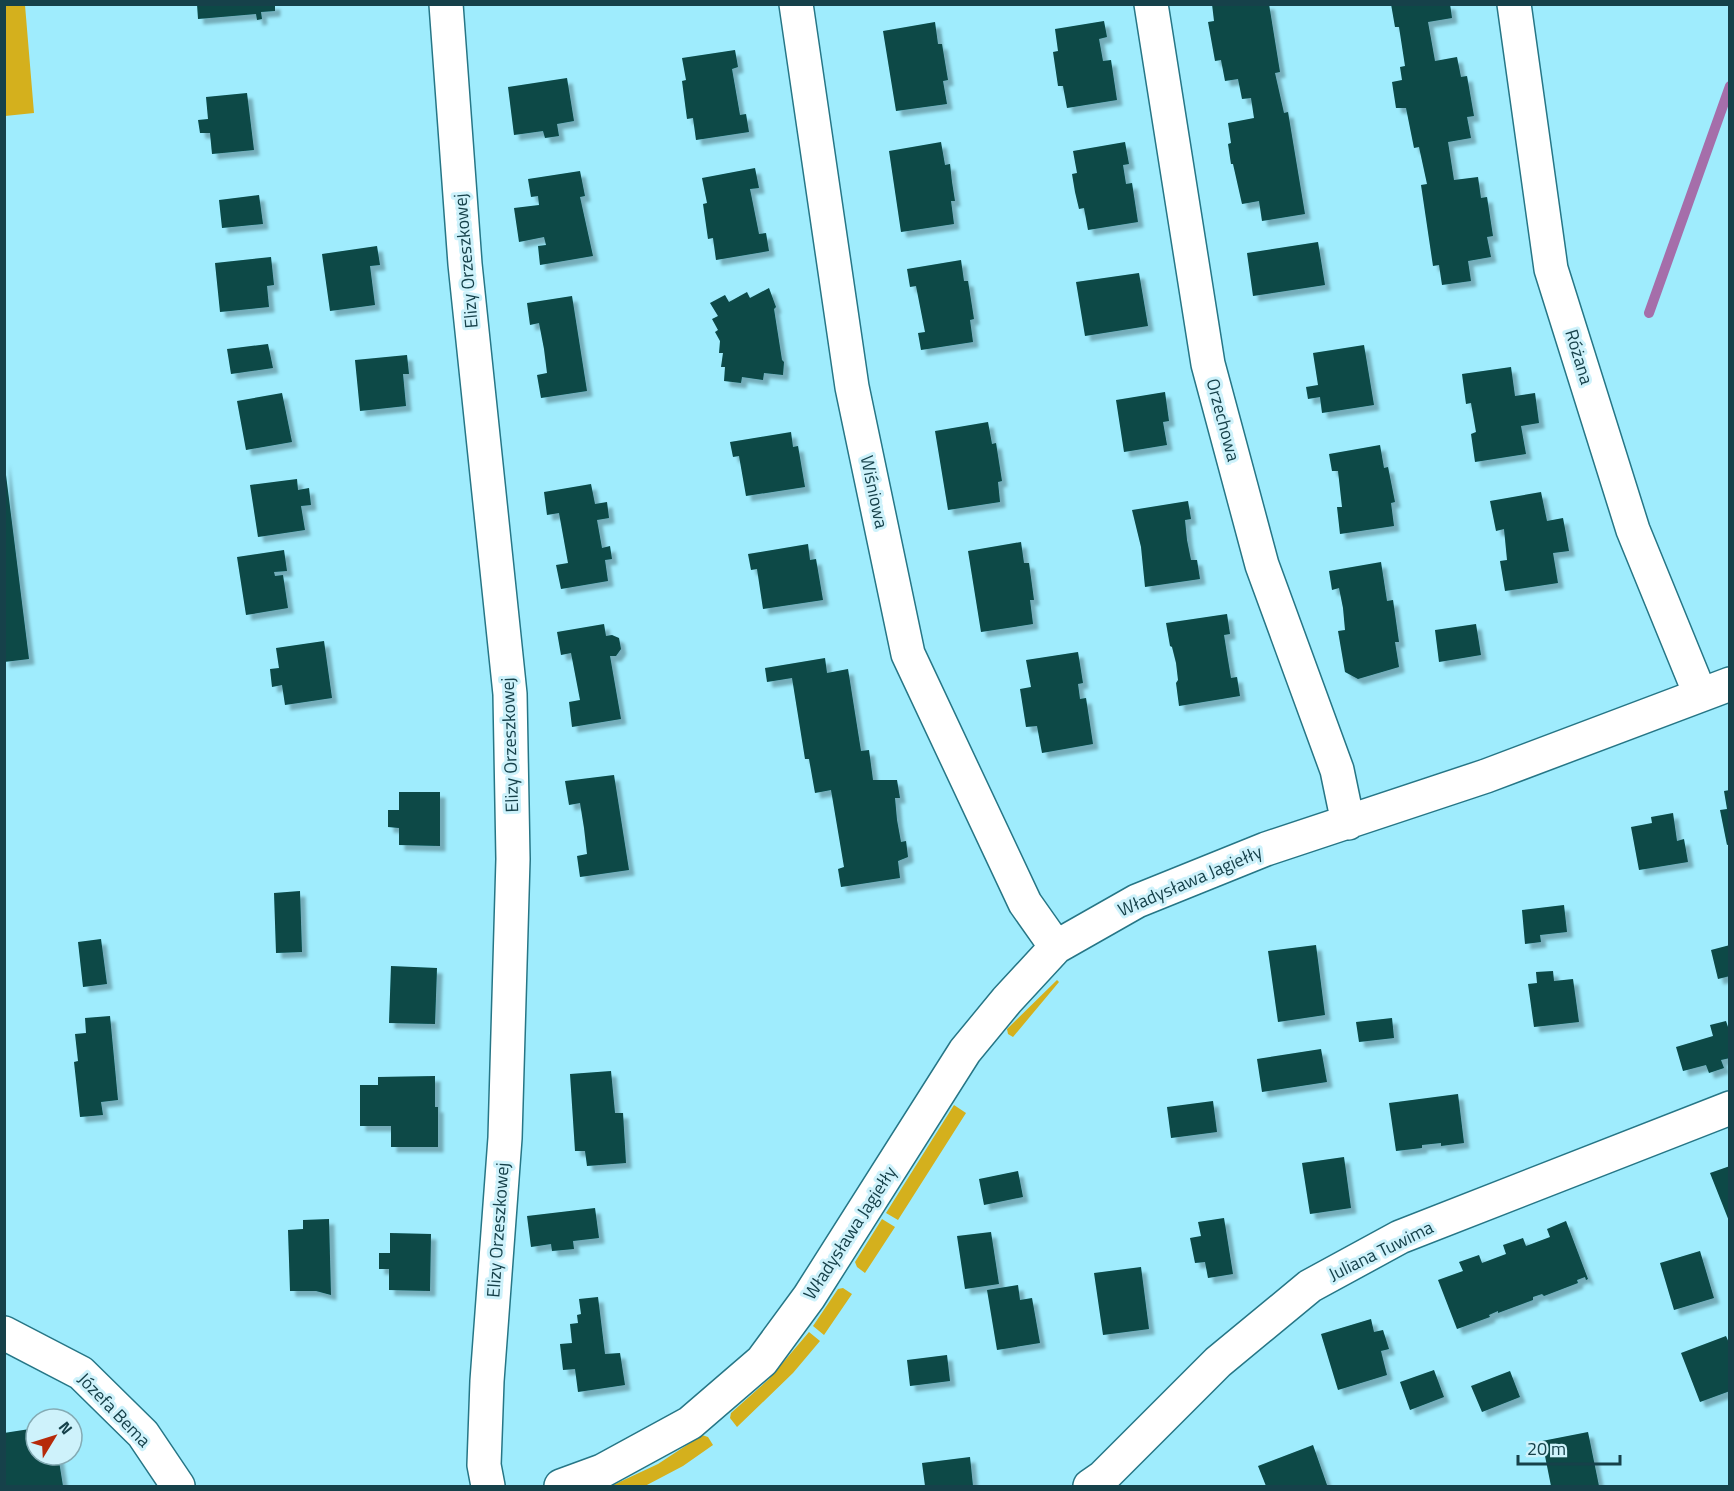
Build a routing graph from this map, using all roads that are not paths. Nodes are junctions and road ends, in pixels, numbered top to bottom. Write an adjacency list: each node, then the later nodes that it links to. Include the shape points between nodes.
1 (446, 4): 11 (street, Elizy Orzeszkowej, via 465,264 510,694 513,859 506,1138 487,1381 484,1465)
2 (796, 4): 7 (street, Wiśniowa, via 852,387 908,654 1025,903)
3 (1151, 4): 6 (street, Orzechowa, via 1208,364 1262,565 1336,770)
4 (1514, 4): 5 (street, Różana, via 1551,269 1633,530)
5 (1715, 689): 6 (street, Władysława Jagiełły, via 1486,776)
6 (1348, 823): 7 (street, Władysława Jagiełły, via 1266,849 1137,901)
7 (1056, 946): 12 (street, Władysława Jagiełły, via 966,1051 809,1297 762,1361 690,1422 602,1471)
8 (1730, 1108): 13 (street, Juliana Tuwima, via 1400,1237 1310,1286 1218,1362)
9 (4, 1333): 10 (street, Józefa Bema, via 81,1373 143,1434)
10 (178, 1486)
11 (488, 1486)
12 (561, 1486)
13 (1090, 1486)

